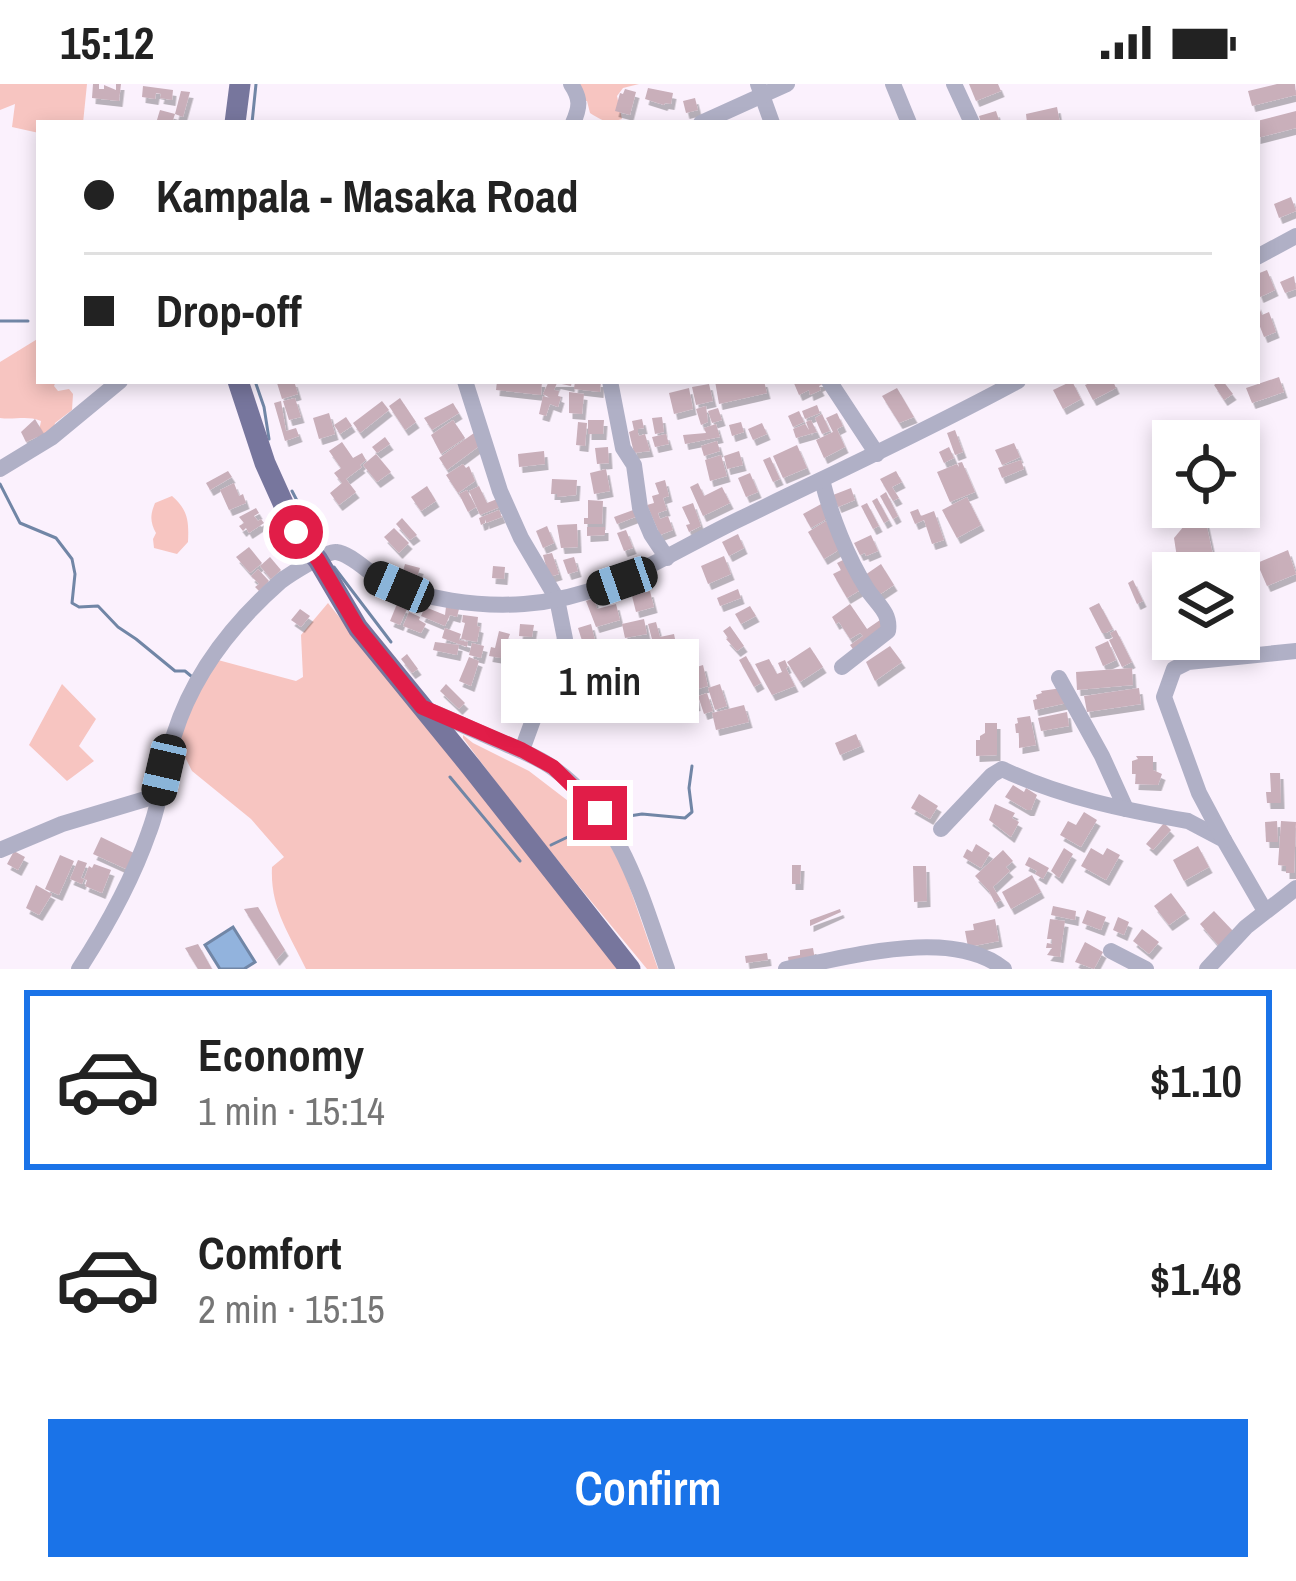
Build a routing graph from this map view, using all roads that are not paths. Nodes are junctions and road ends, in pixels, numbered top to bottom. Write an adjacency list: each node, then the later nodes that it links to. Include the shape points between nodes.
1 (240, 84): 7 (main road)
2 (571, 84): 8 (street, via 580,106)
3 (787, 84): 6 (street)
4 (892, 84): 11 (street)
5 (954, 84): 12 (street)
6 (760, 91): 9 (street); 10 (street)
7 (235, 120)
8 (574, 120)
9 (706, 120)
10 (771, 120)
11 (908, 120)
12 (971, 120)
13 (1296, 236): 14 (street)
14 (1260, 255)
15 (116, 384): 22 (street)
16 (239, 384): 25 (main road, via 280,498)
17 (466, 384): 26 (street, via 509,516)
18 (611, 384): 24 (street, via 640,508)
19 (831, 384): 21 (street)
20 (1012, 384): 21 (street)
21 (877, 454): 23 (street)
22 (0, 469)
23 (822, 480): 24 (street); 28 (street, via 860,576 889,619 888,631)
24 (667, 558): 26 (street)
25 (318, 560): 26 (street, via 340,552 376,578 436,598); 30 (main road, via 358,628); 32 (street, via 285,577 216,651 179,721)
26 (557, 599): 31 (street, via 565,639 540,675)
27 (1296, 651): 35 (street, via 1188,662 1167,681 1168,709)
28 (842, 667)
29 (1059, 678): 33 (street)
30 (422, 707): 31 (street); 41 (main road)
31 (522, 750): 42 (street, via 570,782 614,833)
32 (159, 795): 36 (street); 40 (street, via 126,886)
33 (1126, 809): 34 (street, via 1002,769); 35 (street, via 1188,821)
34 (941, 829)
35 (1224, 840): 38 (street)
36 (0, 850)
37 (1296, 888): 38 (street)
38 (1265, 911): 46 (street)
39 (1111, 951): 45 (street)
40 (79, 969)
41 (630, 969)
42 (667, 969)
43 (785, 969): 44 (street, via 864,951 941,947)
44 (1004, 969)
45 (1146, 969)
46 (1208, 969)

